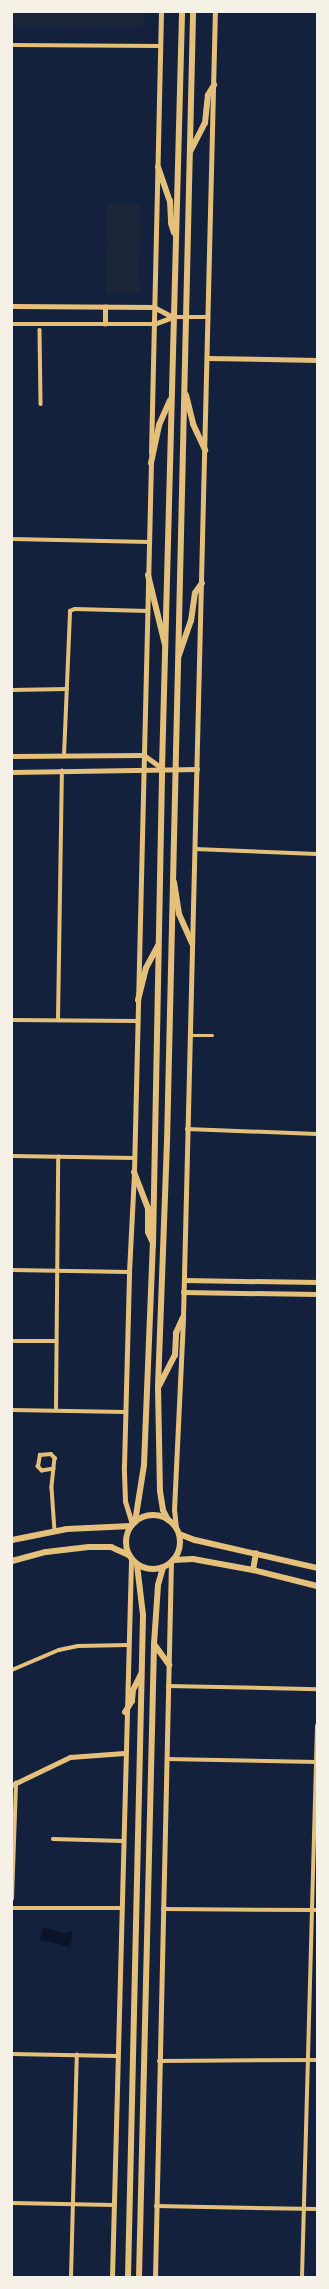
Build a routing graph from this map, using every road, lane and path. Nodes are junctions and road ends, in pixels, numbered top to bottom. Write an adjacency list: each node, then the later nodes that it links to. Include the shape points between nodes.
1 (161, 12): 6 (main road)
2 (182, 12): 10 (main road)
3 (193, 12): 8 (main road)
4 (215, 12): 7 (main road)
5 (12, 45): 6 (street)
6 (161, 46): 9 (main road)
7 (214, 85): 8 (main road, via 208,95 205,123); 16 (main road)
8 (190, 153): 15 (main road)
9 (158, 167): 10 (main road, via 170,201 171,223); 13 (main road)
10 (176, 237): 14 (main road)
11 (12, 306): 12 (street)
12 (105, 306): 13 (street); 18 (street)
13 (154, 307): 14 (street); 19 (main road)
14 (174, 317): 15 (street); 19 (street); 24 (main road)
15 (185, 317): 16 (street); 23 (main road)
16 (208, 317): 21 (main road)
17 (12, 324): 18 (street)
18 (105, 324): 19 (street)
19 (154, 324): 27 (main road)
20 (40, 330): 25 (street)
21 (207, 358): 22 (street); 26 (main road)
22 (317, 360)
23 (184, 380): 26 (main road, via 193,424); 34 (main road)
24 (172, 397): 27 (main road, via 159,425); 33 (main road)
25 (41, 404)
26 (205, 450): 31 (main road)
27 (151, 463): 29 (main road)
28 (12, 539): 29 (street)
29 (149, 542): 30 (main road)
30 (148, 575): 32 (main road); 33 (main road)
31 (202, 583): 34 (main road, via 195,593 191,621); 44 (main road)
32 (148, 611): 35 (street, via 70,611); 37 (main road)
33 (165, 646): 40 (main road)
34 (176, 662): 42 (main road)
35 (67, 689): 36 (street); 39 (street)
36 (12, 690)
37 (144, 755): 39 (street); 40 (street); 41 (main road)
38 (12, 756): 39 (street)
39 (64, 756)
40 (162, 768): 41 (street); 42 (street); 50 (main road)
41 (144, 769): 43 (street); 51 (main road)
42 (174, 769): 44 (street); 48 (main road)
43 (62, 770): 45 (street); 53 (street)
44 (197, 770): 46 (main road)
45 (12, 772)
46 (195, 849): 47 (street); 49 (main road)
47 (317, 854)
48 (173, 878): 49 (main road, via 179,914); 74 (main road)
49 (192, 943): 55 (main road)
50 (158, 944): 51 (main road, via 146,968); 63 (main road)
51 (138, 1000): 54 (main road)
52 (12, 1020): 53 (street)
53 (58, 1020): 54 (street)
54 (138, 1021): 61 (main road)
55 (190, 1035): 56 (street); 57 (main road)
56 (212, 1035)
57 (187, 1129): 58 (street); 67 (main road)
58 (317, 1134)
59 (12, 1156): 60 (street)
60 (58, 1157): 61 (street); 65 (street)
61 (135, 1158): 62 (main road)
62 (134, 1172): 63 (main road, via 148,1208 148,1232); 66 (main road)
63 (153, 1244): 80 (main road, via 144,1465)
64 (12, 1270): 65 (street)
65 (56, 1270): 66 (street); 73 (street)
66 (129, 1272): 77 (main road)
67 (184, 1280): 68 (street); 69 (main road)
68 (317, 1282)
69 (183, 1292): 70 (street); 71 (main road)
70 (317, 1294)
71 (183, 1317): 74 (main road, via 176,1333 175,1355); 82 (main road, via 174,1502)
72 (12, 1341): 73 (street)
73 (56, 1341): 76 (street)
74 (158, 1387): 79 (main road, via 160,1491 163,1510)
75 (12, 1410): 76 (street)
76 (56, 1410): 77 (street)
77 (125, 1412): 80 (main road, via 125,1501)
78 (54, 1469): 78 (street, via 42,1471 38,1467 40,1455 51,1454 56,1464); 81 (street, via 52,1488)
79 (168, 1520): 80 (main road, via 148,1515); 82 (main road)
80 (133, 1524): 81 (main road); 85 (main road, via 126,1543)
81 (55, 1531): 83 (main road)
82 (177, 1531): 84 (main road, via 195,1540); 87 (main road, via 180,1548)
83 (12, 1540)
84 (256, 1554): 90 (main road); 91 (main road)
85 (130, 1557): 86 (main road, via 111,1546 46,1552); 88 (main road); 94 (main road)
86 (12, 1561)
87 (172, 1562): 89 (main road); 91 (main road, via 193,1559); 95 (main road)
88 (137, 1565): 89 (main road, via 150,1570); 97 (main road, via 143,1615)
89 (163, 1568): 93 (main road, via 158,1585)
90 (317, 1568)
91 (253, 1570): 92 (main road)
92 (317, 1586)
93 (154, 1644): 95 (main road); 129 (main road)
94 (127, 1645): 96 (street, via 78,1646 59,1650); 100 (main road)
95 (169, 1665): 98 (main road)
96 (12, 1670)
97 (142, 1671): 100 (main road, via 133,1690 132,1701); 128 (main road)
98 (168, 1686): 99 (street); 103 (main road)
99 (317, 1689)
100 (125, 1712): 102 (main road)
101 (317, 1726): 104 (street)
102 (124, 1753): 105 (street, via 70,1757); 107 (main road)
103 (167, 1759): 104 (street); 111 (main road)
104 (316, 1762): 112 (street)
105 (14, 1784): 108 (street)
106 (53, 1839): 107 (street)
107 (122, 1841): 110 (main road)
108 (12, 1899)
109 (12, 1908): 110 (street)
110 (120, 1908): 116 (main road)
111 (163, 1908): 112 (street); 119 (main road)
112 (312, 1910): 113 (street); 117 (street)
113 (317, 1910)
114 (12, 2054): 115 (street)
115 (76, 2055): 116 (street); 121 (street)
116 (116, 2056): 122 (main road)
117 (308, 2060): 118 (street); 119 (street); 124 (street)
118 (317, 2060)
119 (160, 2061): 123 (main road)
120 (12, 2203): 121 (street)
121 (73, 2204): 122 (street); 126 (street)
122 (113, 2205): 127 (main road)
123 (156, 2206): 124 (street); 130 (main road)
124 (304, 2209): 125 (street); 131 (street)
125 (317, 2209)
126 (71, 2277)
127 (112, 2277)
128 (128, 2277)
129 (139, 2277)
130 (154, 2277)
131 (302, 2277)

